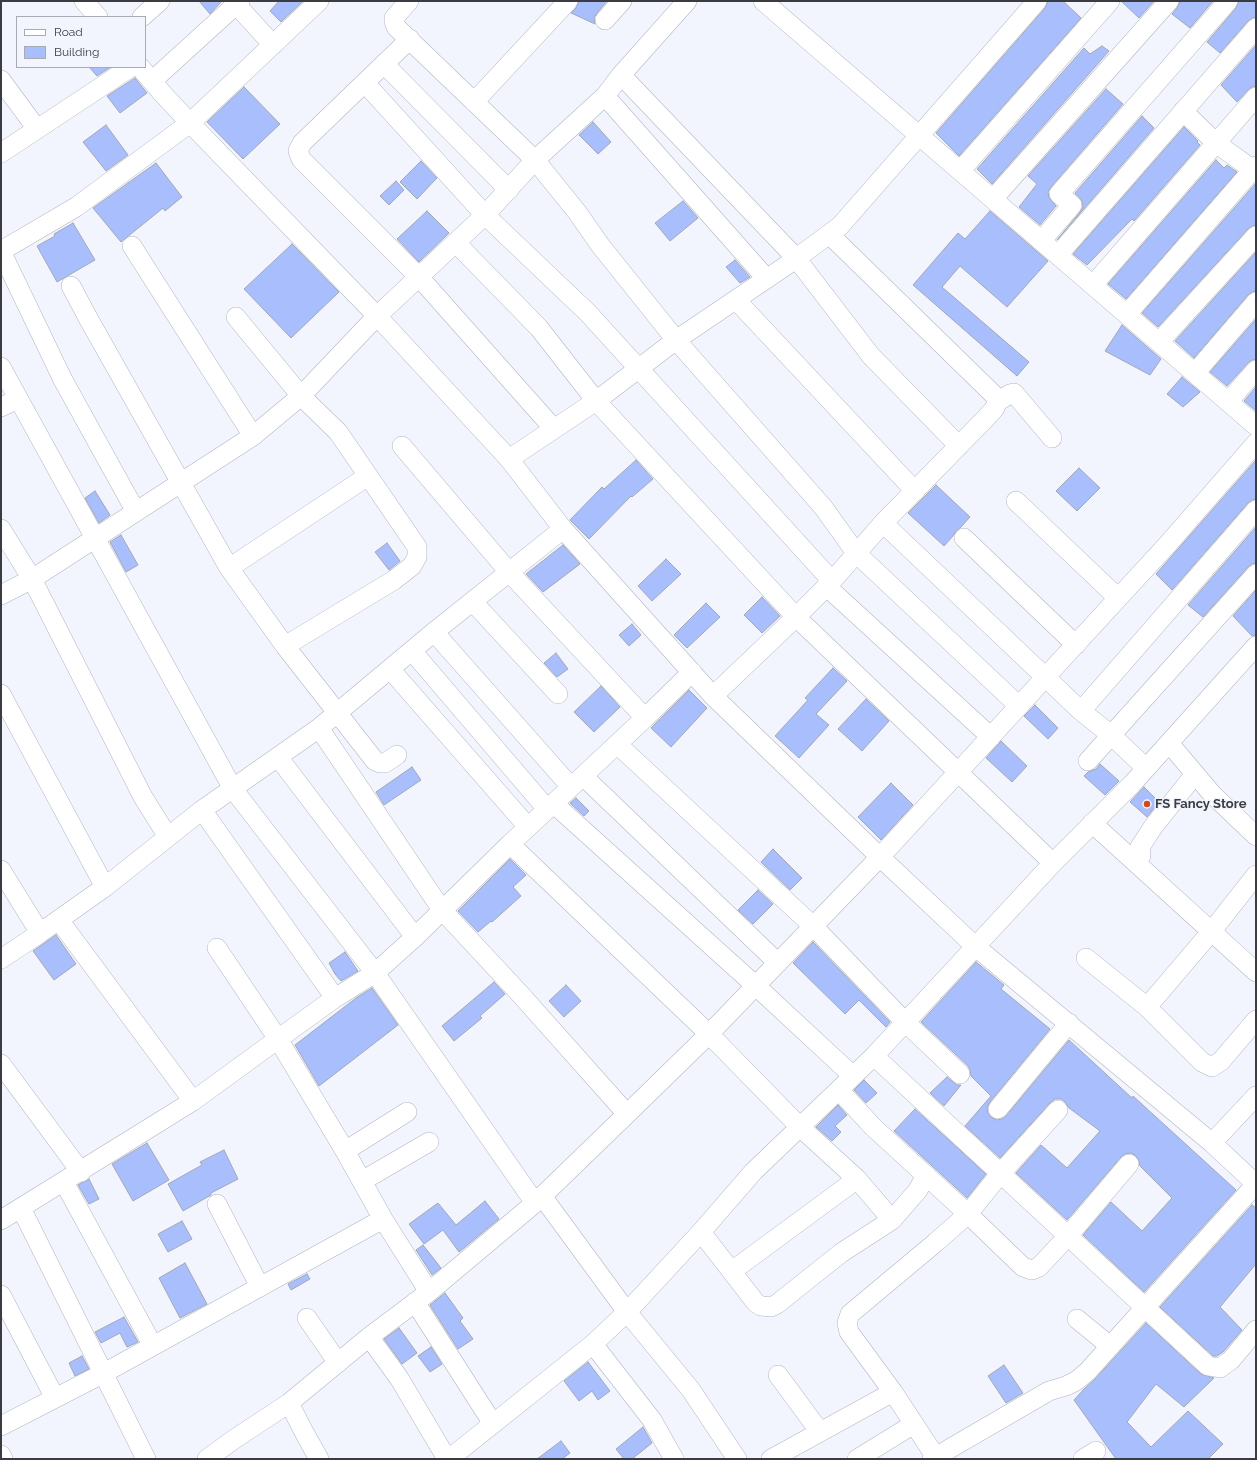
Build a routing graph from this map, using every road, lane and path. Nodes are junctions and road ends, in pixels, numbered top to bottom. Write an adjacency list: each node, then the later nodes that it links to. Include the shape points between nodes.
1 (84, 1): 14 (street)
2 (160, 1): 15 (street)
3 (319, 1): 19 (street)
4 (409, 1): 18 (street, via 394,21)
5 (568, 1): 28 (street)
6 (622, 1): 16 (street)
7 (687, 1): 23 (street)
8 (764, 1): 32 (street)
9 (1038, 1): 32 (street)
10 (1110, 1): 37 (street)
11 (1169, 1): 39 (street)
12 (1228, 1): 43 (street, via 1059,194 1072,205)
13 (237, 2): 19 (street); 22 (street)
14 (97, 16)
15 (143, 16)
16 (605, 20)
17 (1256, 28): 29 (street)
18 (410, 39): 20 (street); 28 (street)
19 (273, 45): 30 (street)
20 (384, 64): 25 (street); 38 (street)
21 (129, 68): 31 (street)
22 (146, 74): 30 (street)
23 (621, 75): 26 (street); 48 (street)
24 (1, 80): 31 (street)
25 (365, 83): 40 (street); 49 (street, via 302,143 298,151 301,159)
26 (605, 96): 35 (street); 50 (street)
27 (1256, 97): 33 (street)
28 (474, 102): 35 (street)
29 (1183, 111): 33 (street); 47 (street)
30 (190, 123): 46 (street, via 76,207); 56 (street)
31 (37, 129): 34 (street)
32 (919, 134): 37 (street); 41 (street, via 840,226)
33 (1216, 143): 36 (street); 51 (street)
34 (1, 153)
35 (535, 160): 38 (street); 58 (street)
36 (1255, 169): 55 (street)
37 (961, 170): 39 (street)
38 (509, 190): 40 (street)
39 (993, 199): 43 (street)
40 (485, 215): 44 (street); 61 (street, via 588,313)
41 (829, 234): 48 (street); 67 (street, via 995,396)
42 (1256, 236): 59 (street)
43 (1042, 240): 47 (street)
44 (456, 242): 49 (street); 66 (street, via 539,328)
45 (132, 246): 72 (street)
46 (1, 251): 83 (street, via 64,380)
47 (1058, 255): 51 (street)
48 (796, 258): 50 (street); 76 (street, via 871,356)
49 (419, 277): 56 (street); 71 (street)
50 (766, 278): 53 (street)
51 (1093, 285): 55 (street)
52 (71, 286): 79 (street)
53 (736, 300): 58 (street); 80 (street)
54 (1256, 302): 63 (street)
55 (1127, 314): 59 (street)
56 (377, 316): 64 (street); 77 (street)
57 (236, 317): 64 (street)
58 (676, 340): 61 (street); 89 (street, via 823,507)
59 (1159, 342): 63 (street)
60 (1, 367): 65 (street)
61 (639, 369): 66 (street); 94 (street)
62 (1256, 370): 68 (street)
63 (1195, 373): 68 (street)
64 (301, 396): 72 (street); 78 (street, via 338,432)
65 (18, 399): 69 (street); 88 (street)
66 (596, 401): 71 (street); 98 (street)
67 (997, 402): 73 (street, via 1014,393); 76 (street, via 995,408)
68 (1228, 402): 70 (street)
69 (1, 407)
70 (1256, 426)
71 (554, 429): 77 (street)
72 (253, 436): 79 (street)
73 (1052, 438)
74 (1256, 443): 96 (street)
75 (402, 446): 91 (street)
76 (959, 446): 80 (street)
77 (509, 459): 86 (street)
78 (368, 476): 90 (street); 101 (street, via 417,547 417,556 412,566 394,580)
79 (180, 483): 83 (street); 90 (street)
80 (915, 491): 84 (street)
81 (1016, 501): 96 (street)
82 (1256, 510): 111 (street)
83 (136, 512): 88 (street)
84 (883, 523): 89 (street); 106 (street)
85 (1, 529): 93 (street)
86 (563, 529): 91 (street); 105 (street)
87 (964, 538): 100 (street)
88 (94, 539): 93 (street); 126 (street)
89 (856, 553): 94 (street); 110 (street)
90 (229, 568): 101 (street)
91 (509, 572): 97 (street); 113 (street)
92 (1256, 574): 115 (street)
93 (32, 579): 95 (street); 132 (street, via 143,797)
94 (829, 583): 98 (street); 116 (street)
95 (1, 595)
96 (1118, 598): 100 (street)
97 (473, 602): 99 (street); 108 (street)
98 (796, 617): 109 (street); 123 (street)
99 (434, 632): 103 (street); 125 (street)
100 (1076, 645): 106 (street)
101 (285, 646): 112 (street)
102 (1256, 646): 117 (street)
103 (412, 651): 104 (street); 127 (street)
104 (390, 669): 112 (street); 130 (street)
105 (692, 672): 109 (street); 113 (street)
106 (1045, 678): 110 (street); 111 (street)
107 (1, 694): 139 (street)
108 (558, 694)
109 (713, 696): 134 (street)
110 (1019, 706): 116 (street)
111 (1081, 711): 115 (street)
112 (336, 713): 114 (street); 119 (street, via 375,761 385,763)
113 (645, 718): 118 (street)
114 (319, 728): 120 (street); 140 (street)
115 (1112, 735): 121 (street); 122 (street)
116 (991, 737): 123 (street)
117 (1169, 742): 122 (street); 124 (street)
118 (617, 744): 125 (street); 142 (street)
119 (397, 755)
120 (278, 757): 126 (street); 145 (street)
121 (1088, 761)
122 (1146, 768): 129 (street)
123 (958, 772): 134 (street); 136 (street)
124 (1195, 774): 131 (street); 135 (street, via 1140,847 1141,856)
125 (577, 781): 127 (street); 150 (street)
126 (232, 789): 128 (street); 152 (street)
127 (550, 806): 130 (street); 153 (street)
128 (202, 810): 132 (street); 154 (street)
129 (1092, 823): 135 (street); 136 (street)
130 (528, 827): 133 (street)
131 (1256, 836)
132 (168, 837): 139 (street)
133 (510, 844): 140 (street); 159 (street)
134 (880, 857): 142 (street); 146 (street)
135 (1136, 862): 143 (street)
136 (1053, 863): 146 (street)
137 (1, 870): 144 (street)
138 (1256, 875): 143 (street)
139 (105, 886): 141 (street)
140 (442, 910): 145 (street); 171 (street)
141 (59, 920): 144 (street); 167 (street)
142 (813, 926): 150 (street); 157 (street)
143 (1211, 932): 151 (street); 155 (street)
144 (40, 933): 149 (street)
145 (415, 937): 152 (street)
146 (976, 947): 157 (street); 158 (street)
147 (217, 948): 160 (street)
148 (1086, 958): 155 (street)
149 (1, 959)
150 (778, 962): 153 (street)
151 (1256, 972)
152 (374, 973): 154 (street); 184 (street)
153 (756, 986): 159 (street); 164 (street)
154 (335, 998): 160 (street)
155 (1147, 1007): 156 (street, via 1202,1062 1212,1067)
156 (1256, 1020)
157 (905, 1022): 161 (street); 163 (street)
158 (1069, 1023): 168 (street); 174 (street)
159 (709, 1034): 171 (street); 172 (street)
160 (278, 1039): 167 (street); 175 (street)
161 (874, 1056): 164 (street); 178 (street)
162 (1, 1064): 177 (street)
163 (960, 1074)
164 (853, 1076): 165 (street)
165 (839, 1090): 172 (street); 179 (street, via 873,1127)
166 (1256, 1096): 174 (street)
167 (193, 1102): 177 (street)
168 (998, 1108)
169 (1058, 1110): 178 (street)
170 (407, 1112): 175 (street)
171 (627, 1114): 184 (street)
172 (800, 1127): 180 (street); 191 (street, via 753,1172)
173 (429, 1142): 181 (street)
174 (1212, 1143): 183 (street)
175 (345, 1151): 181 (street)
176 (1129, 1164): 192 (street)
177 (81, 1172): 182 (street)
178 (1000, 1174): 187 (street); 192 (street)
179 (926, 1175): 187 (street); 190 (street, via 918,1190)
180 (857, 1179): 190 (street); 193 (street)
181 (362, 1181): 188 (street)
182 (64, 1182): 186 (street); 204 (street)
183 (1256, 1184): 197 (street)
184 (539, 1200): 196 (street); 198 (street)
185 (217, 1204): 194 (street)
186 (21, 1208): 189 (street); 207 (street)
187 (968, 1214): 192 (street, via 1023,1267 1032,1270 1039,1267); 209 (street, via 850,1314 847,1323 850,1332)
188 (383, 1219): 194 (street); 196 (street)
189 (1, 1220)
190 (892, 1220): 193 (street, via 841,1253 771,1307 756,1303)
191 (700, 1232): 193 (street); 198 (street)
192 (1068, 1236): 197 (street)
193 (732, 1271)
194 (260, 1287): 204 (street)
195 (1, 1295): 210 (street)
196 (422, 1297): 202 (street); 212 (street)
197 (1145, 1308): 201 (street, via 1208,1366 1220,1368 1231,1360); 205 (street)
198 (628, 1312): 203 (street); 224 (street, via 691,1390)
199 (307, 1318): 206 (street)
200 (1077, 1319): 205 (street)
201 (1256, 1330)
202 (369, 1337): 206 (street); 222 (street, via 399,1378)
203 (593, 1344): 212 (street); 223 (street, via 652,1420)
204 (153, 1346): 207 (street)
205 (1110, 1346): 217 (street, via 1076,1381 1049,1391)
206 (338, 1362): 211 (street)
207 (104, 1373): 210 (street); 219 (street)
208 (778, 1375): 215 (street)
209 (893, 1392): 213 (street); 215 (street)
210 (55, 1398): 214 (street)
211 (289, 1403): 220 (street); 221 (street)
212 (493, 1424): 222 (street)
213 (914, 1424): 217 (street); 226 (street)
214 (1, 1426)
215 (820, 1432): 225 (street)
216 (1, 1455): 218 (street)
217 (935, 1458)
218 (3, 1459)
219 (146, 1459)
220 (208, 1459)
221 (319, 1459)
222 (448, 1459)
223 (674, 1459)
224 (736, 1459)
225 (771, 1459)
226 (857, 1459)

